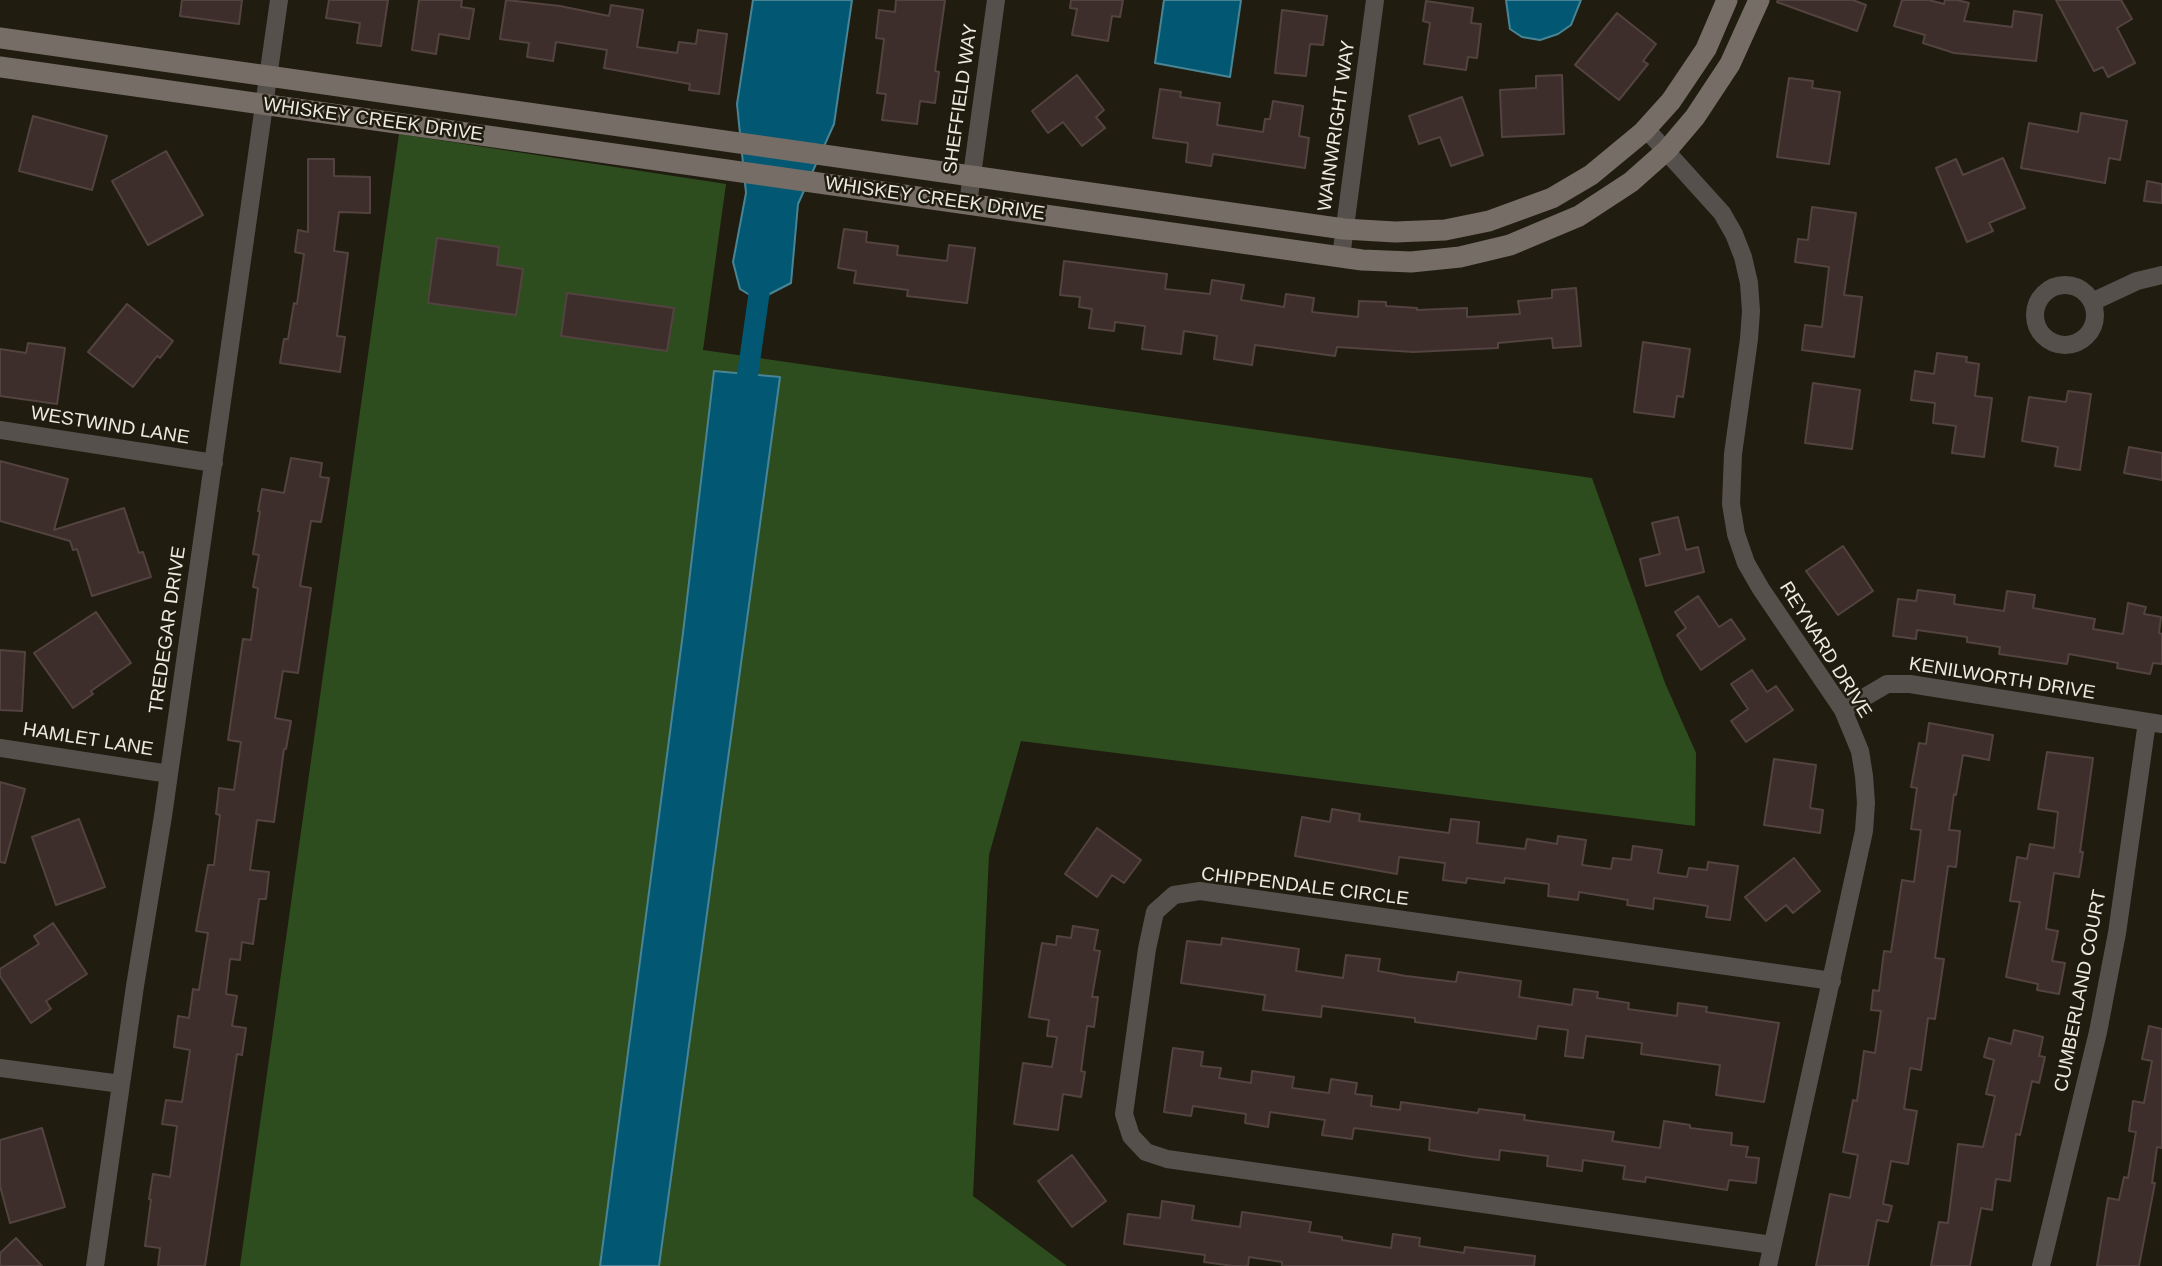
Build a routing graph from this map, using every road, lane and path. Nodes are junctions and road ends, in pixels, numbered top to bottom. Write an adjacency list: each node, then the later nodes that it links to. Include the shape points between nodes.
1 (279, 0): 8 (street, TREDEGAR DRIVE)
2 (996, 0): 12 (street, SHEFFIELD WAY)
3 (1376, 0): 14 (street, WAINWRIGHT WAY)
4 (1727, 0): 10 (street, WHISKEY CREEK DRIVE, via 1695,67)
5 (1759, 0): 11 (street, WHISKEY CREEK DRIVE, via 1719,82)
6 (0, 38): 8 (street, WHISKEY CREEK DRIVE)
7 (0, 67): 9 (street, WHISKEY CREEK DRIVE)
8 (269, 76): 9 (street, TREDEGAR DRIVE); 12 (street, WHISKEY CREEK DRIVE)
9 (264, 105): 13 (street, WHISKEY CREEK DRIVE); 19 (street, TREDEGAR DRIVE)
10 (1646, 129): 11 (street, REYNARD DRIVE); 14 (street, WHISKEY CREEK DRIVE, via 1591,175 1552,198 1510,214 1445,230)
11 (1667, 150): 15 (street, WHISKEY CREEK DRIVE, via 1631,182 1579,216 1510,245 1461,257 1411,262); 20 (street, REYNARD DRIVE, via 1722,213 1743,257 1749,283 1749,339 1732,454 1736,534 1761,589)
12 (971, 175): 13 (street, SHEFFIELD WAY); 14 (street, WHISKEY CREEK DRIVE)
13 (968, 204): 15 (street, WHISKEY CREEK DRIVE)
14 (1344, 229): 15 (street, WAINWRIGHT WAY)
15 (1340, 257)
16 (2162, 275): 17 (street)
17 (2092, 302)
18 (0, 430): 19 (street, WESTWIND LANE)
19 (214, 463): 23 (street, TREDEGAR DRIVE)
20 (1843, 710): 21 (street, KENILWORTH DRIVE, via 1887,684 1910,684); 24 (street, REYNARD DRIVE, via 1860,751 1866,803)
21 (2154, 723): 30 (street, CUMBERLAND COURT, via 2098,1032)
22 (0, 748): 23 (street, HAMLET LANE)
23 (169, 774): 26 (street, TREDEGAR DRIVE)
24 (1832, 981): 27 (street, REYNARD DRIVE); 27 (street, CHIPPENDALE CIRCLE, via 1200,891 1174,895 1155,912 1124,1114 1130,1136 1146,1152 1167,1159)
25 (0, 1068): 26 (street)
26 (121, 1084): 28 (street, TREDEGAR DRIVE)
27 (1772, 1245): 29 (street, REYNARD DRIVE)
28 (95, 1266)
29 (1768, 1266)
30 (2041, 1266)

